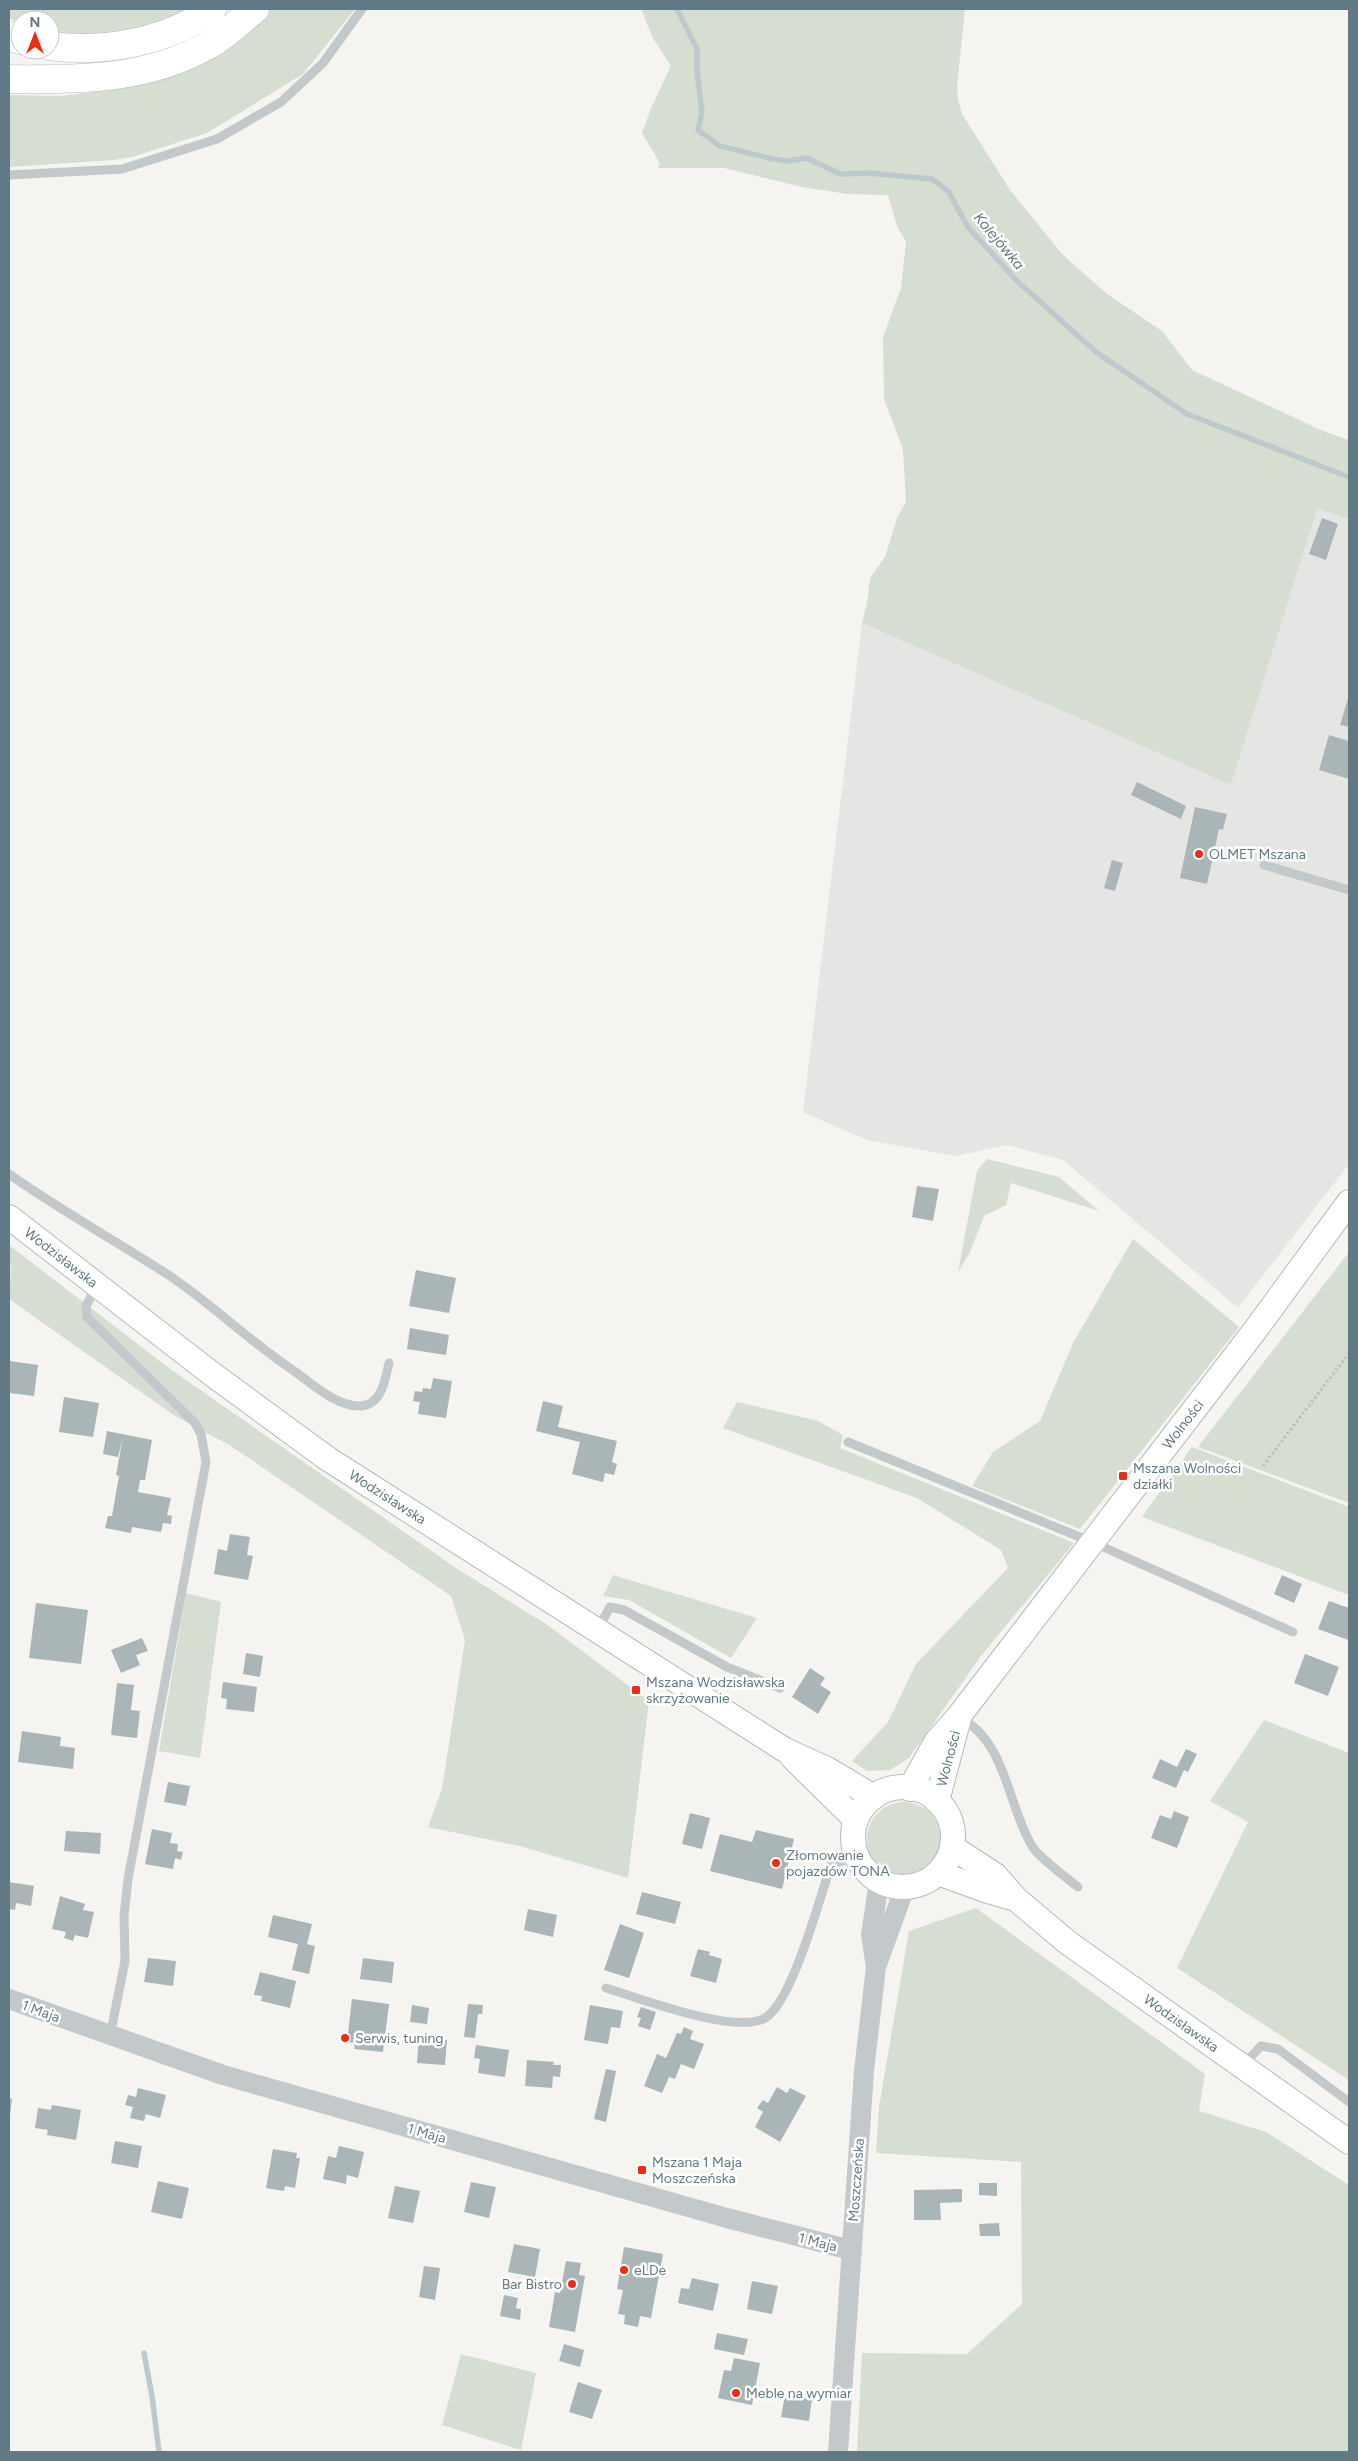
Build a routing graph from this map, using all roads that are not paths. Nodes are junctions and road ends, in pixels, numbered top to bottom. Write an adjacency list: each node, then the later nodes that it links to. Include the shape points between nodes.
1 (212, 9): 4 (highway, via 153,39 93,47)
2 (255, 9): 5 (highway, via 210,44 158,67 106,77)
3 (362, 9): 6 (lane, via 323,63 281,102 217,139 122,169)
4 (60, 47)
5 (9, 79)
6 (9, 176)
7 (1264, 865): 8 (lane)
8 (1349, 890)
9 (9, 1174): 13 (lane, via 52,1205 167,1274 269,1355 336,1399 358,1406 368,1405 384,1385)
10 (1349, 1202): 15 (main road, Wolności)
11 (9, 1217): 12 (main road, Wodzisławska)
12 (97, 1284): 16 (main road, Wodzisławska, via 328,1459); 35 (lane, via 86,1306 87,1317 195,1423 205,1446 206,1462 128,1879 124,1916 125,1961)
13 (390, 1363)
14 (848, 1442): 15 (lane)
15 (1092, 1542): 17 (lane); 19 (main road, Wolności)
16 (596, 1631): 18 (lane, via 610,1607 624,1610 727,1667); 20 (main road, Wodzisławska)
17 (1293, 1632)
18 (780, 1688)
19 (959, 1716): 21 (main road, Wolności, via 936,1742); 23 (main road, Wolności); 30 (lane, via 976,1726 992,1748 1032,1848)
20 (785, 1750): 22 (main road, Wodzisławska, via 827,1769); 24 (main road, Wodzisławska)
21 (910, 1788): 22 (main road, via 888,1790); 23 (main road)
22 (874, 1797): 24 (main road)
23 (937, 1801): 25 (main road, via 949,1819)
24 (856, 1820): 26 (main road, via 853,1835)
25 (952, 1847): 27 (main road); 31 (main road, Wodzisławska, via 995,1875)
26 (857, 1856): 28 (main road); 33 (lane, via 831,1865 792,1979 778,2006 764,2019 744,2023 720,2021)
27 (938, 1873): 29 (main road, via 919,1884); 31 (main road, Wodzisławska)
28 (879, 1881): 29 (main road); 32 (street, Moszczeńska, via 871,1935)
29 (905, 1887): 32 (street, Moszczeńska)
30 (1078, 1887)
31 (1016, 1899): 36 (main road, Wodzisławska, via 1067,1942)
32 (876, 1968): 39 (street, Moszczeńska, via 864,2071)
33 (606, 1988)
34 (9, 1999): 35 (street, 1 Maja)
35 (110, 2036): 39 (street, 1 Maja, via 233,2078 726,2218)
36 (1242, 2066): 37 (lane, via 1261,2046 1278,2050); 38 (main road, Wodzisławska)
37 (1349, 2102)
38 (1349, 2142)
39 (851, 2250): 40 (street, Moszczeńska)
40 (838, 2452)

